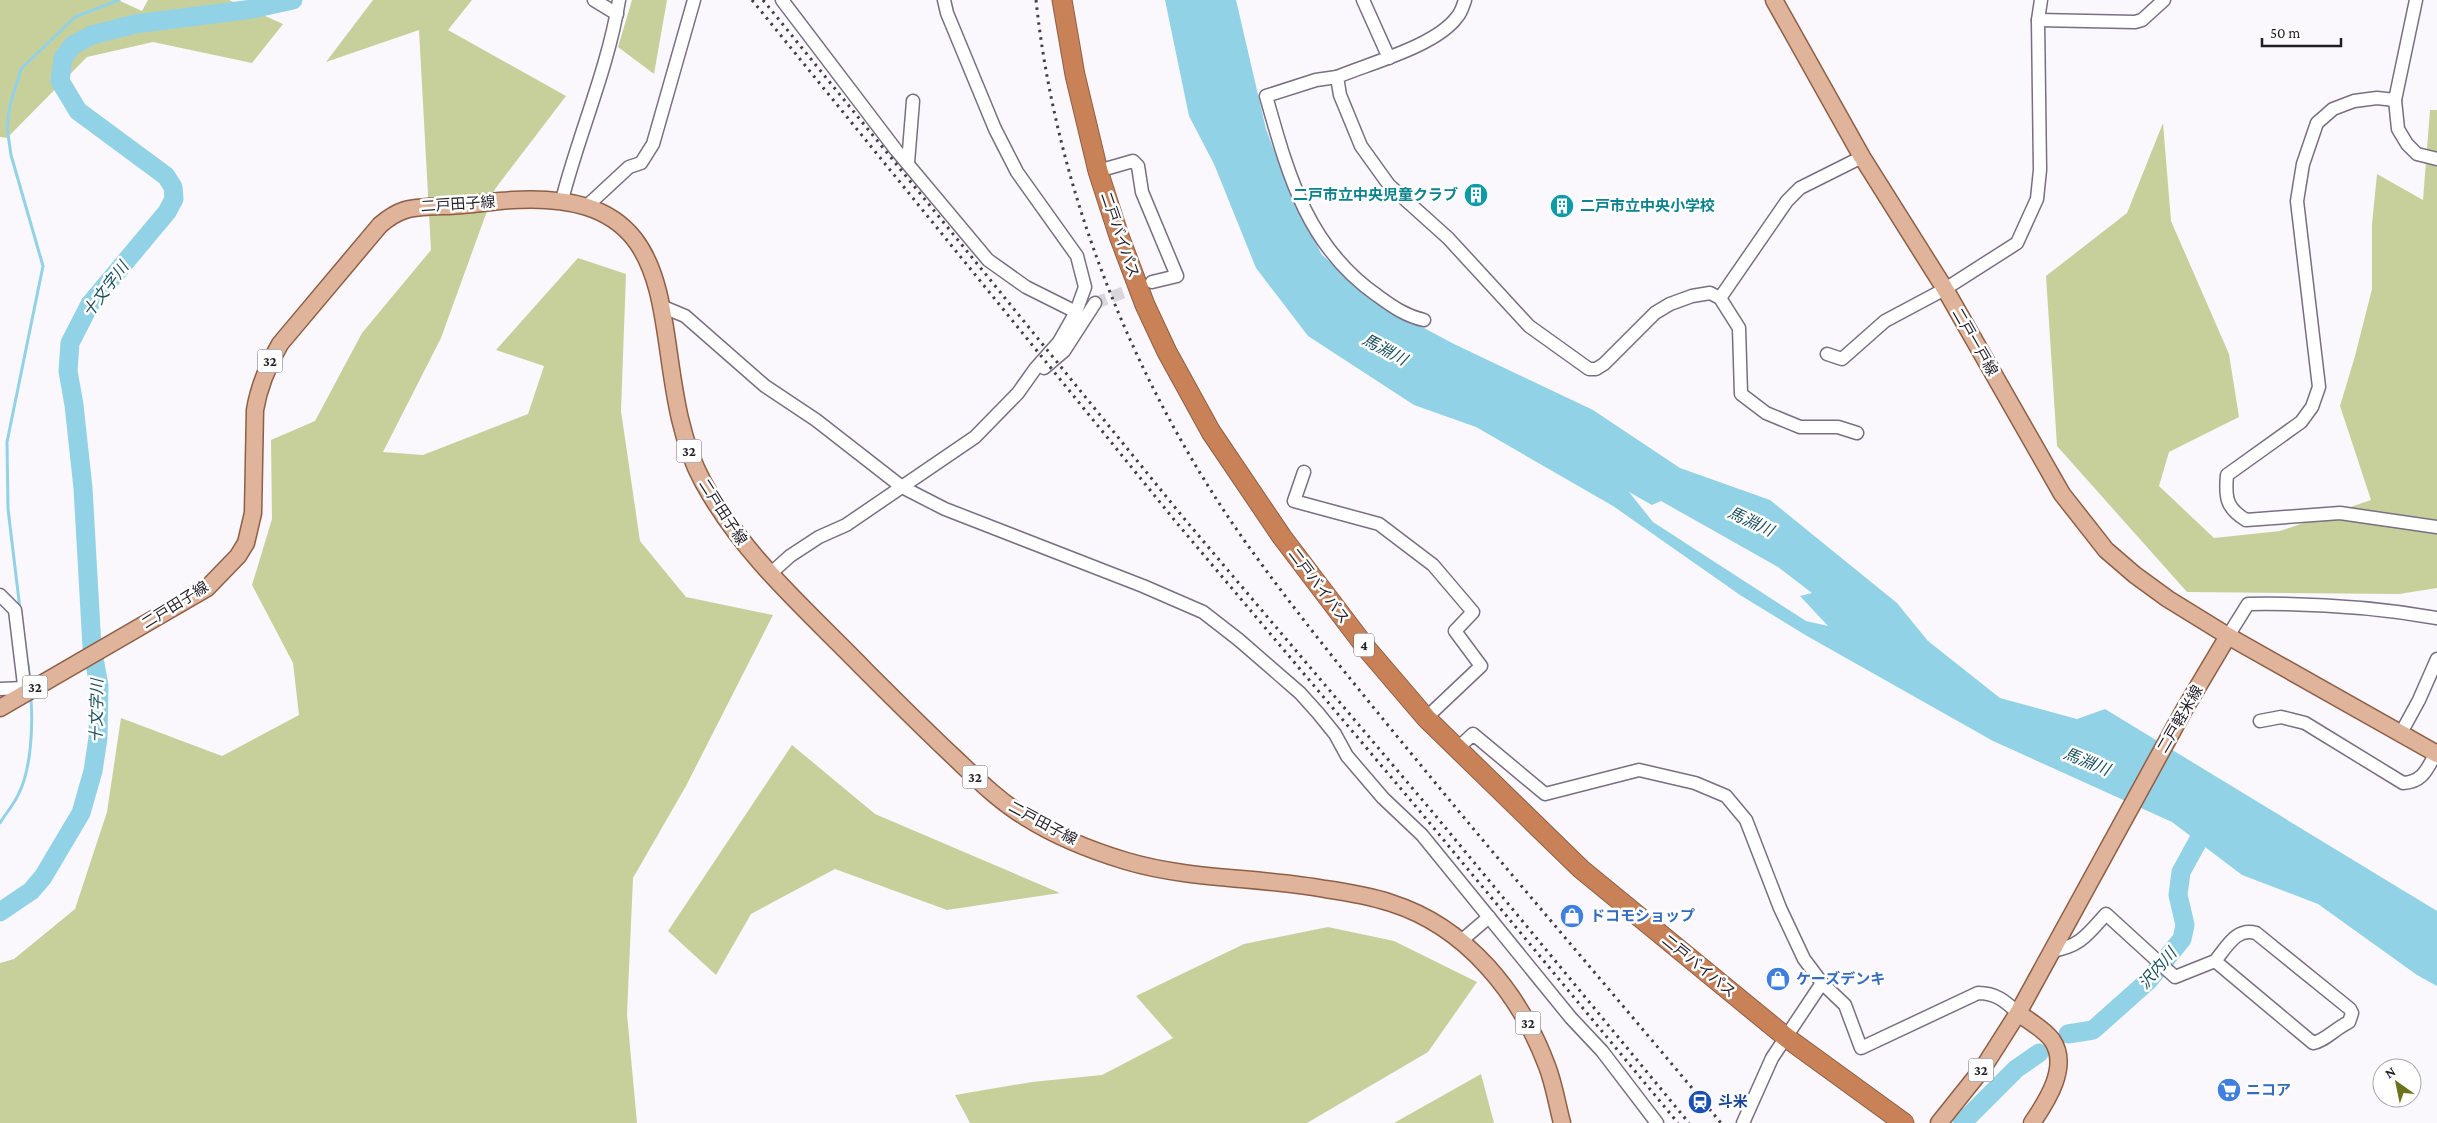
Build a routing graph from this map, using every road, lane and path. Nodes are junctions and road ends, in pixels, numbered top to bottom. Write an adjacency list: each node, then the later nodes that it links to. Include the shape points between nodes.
1 (594, 0): 13 (street)
2 (619, 0): 13 (street)
3 (694, 0): 24 (street, via 653,144 641,163 629,167)
4 (782, 0): 21 (street)
5 (944, 0): 30 (street, via 999,138 1017,172 1077,256 1085,287)
6 (1062, 0): 22 (highway, 二戸バイパス / 4, via 1075,75)
7 (1363, 0): 15 (street)
8 (1465, 0): 15 (street, via 1457,18 1442,30)
9 (1774, 0): 19 (main road, 二戸一戸線)
10 (2041, 0): 14 (street)
11 (2164, 0): 14 (street, via 2142,20 2134,22)
12 (2416, 0): 17 (street)
13 (617, 14): 23 (street, via 604,69 574,154)
14 (2038, 20): 26 (street, via 2040,170 2037,200 2017,243)
15 (1388, 58): 16 (street)
16 (1337, 77): 27 (street, via 1340,95 1361,146 1389,185 1448,238 1530,326 1589,369 1604,364 1655,313 1670,304 1710,293); 31 (street, via 1316,80 1266,96 1283,157 1310,223 1332,254 1366,288 1408,317)
17 (2395, 100): 20 (street, via 2398,129 2407,144 2416,154); 37 (street, via 2354,101 2333,109 2317,122 2303,164 2297,200 2319,387 2312,407 2301,422 2227,474 2225,494 2234,513 2246,520 2340,514)
18 (913, 101): 21 (street)
19 (1862, 157): 26 (main road, 二戸一戸線); 27 (street, via 1800,188)
20 (2437, 159)
21 (908, 164): 30 (street, via 988,260 1026,286)
22 (1098, 171): 25 (street, via 1133,161 1138,166 1142,192 1177,276); 46 (highway, 二戸バイパス / 4, via 1118,236 1145,305 1211,432 1287,544 1367,649)
23 (562, 200): 24 (main road, 二戸田子線 / 32); 44 (main road, 二戸田子線 / 32, via 417,206 393,214 380,225 280,344 269,363 257,394 255,410 251,530 238,556 207,588)
24 (588, 205): 29 (main road, 二戸田子線 / 32, via 616,221 636,240 648,260)
25 (1152, 282)
26 (1945, 289): 32 (street, via 1885,321 1842,360); 41 (main road, 二戸一戸線, via 2062,494 2106,550 2168,599)
27 (1720, 298): 34 (street, via 1739,328 1741,394 1766,413 1800,428 1838,427)
28 (1095, 303): 33 (street, via 1064,351)
29 (661, 306): 36 (street, via 690,320 765,386 816,420); 38 (main road, 二戸田子線 / 32, via 672,376 690,453 700,478 724,519)
30 (1076, 312): 33 (street, via 1059,342)
31 (1424, 320)
32 (1826, 354)
33 (1028, 381): 36 (street, via 975,437)
34 (1857, 433)
35 (1304, 472): 46 (street, via 1294,500 1380,524 1433,565 1473,612 1455,631 1481,666)
36 (902, 487): 38 (street, via 846,525 819,537 790,556); 51 (street, via 945,509 1203,612 1300,693 1335,734 1353,763 1422,835)
37 (2437, 527)
38 (770, 574): 52 (main road, 二戸田子線 / 32, via 910,717 1001,800 1029,819 1091,848 1164,870 1323,888 1391,903 1429,920)
39 (0, 595): 44 (street, via 16,610)
40 (2437, 618): 41 (street, via 2315,603 2248,604)
41 (2228, 636): 48 (main road); 53 (main road, 二戸軽米線)
42 (2437, 659): 48 (street)
43 (0, 689): 44 (street)
44 (25, 691): 45 (main road, 二戸田子線 / 32)
45 (0, 708)
46 (1426, 718): 49 (highway, 二戸バイパス / 4)
47 (2260, 721): 50 (street, via 2281,717 2305,723 2403,783 2411,783 2424,776)
48 (2401, 733): 50 (main road)
49 (1458, 748): 55 (street, via 1473,734 1545,794 1639,770 1695,783 1726,796 1746,820 1780,908 1804,959); 57 (highway, 二戸バイパス / 4, via 1581,869)
50 (2436, 753)
51 (1490, 917): 52 (street); 59 (street, via 1571,1018 1602,1051)
52 (1461, 941): 58 (main road, 二戸田子線 / 32, via 1511,995 1533,1032 1549,1071)
53 (2052, 951): 54 (street, via 2067,949 2081,941 2106,914 2175,977); 56 (main road, 二戸軽米線)
54 (2215, 961): 54 (street, via 2313,1043 2323,1041 2332,1031 2349,1022 2350,1008 2256,933 2240,932)
55 (1822, 983): 56 (street, via 1845,1005 1861,1048 1978,993 2002,998); 57 (street)
56 (2018, 1013): 62 (main road, 32, via 1983,1068); 63 (main road, via 2051,1039 2057,1050 2059,1071)
57 (1787, 1038): 60 (street, via 1772,1058); 61 (highway, 二戸バイパス / 4)
58 (1562, 1123)
59 (1656, 1123)
60 (1743, 1123)
61 (1904, 1123)
62 (1939, 1123)
63 (2032, 1123)

